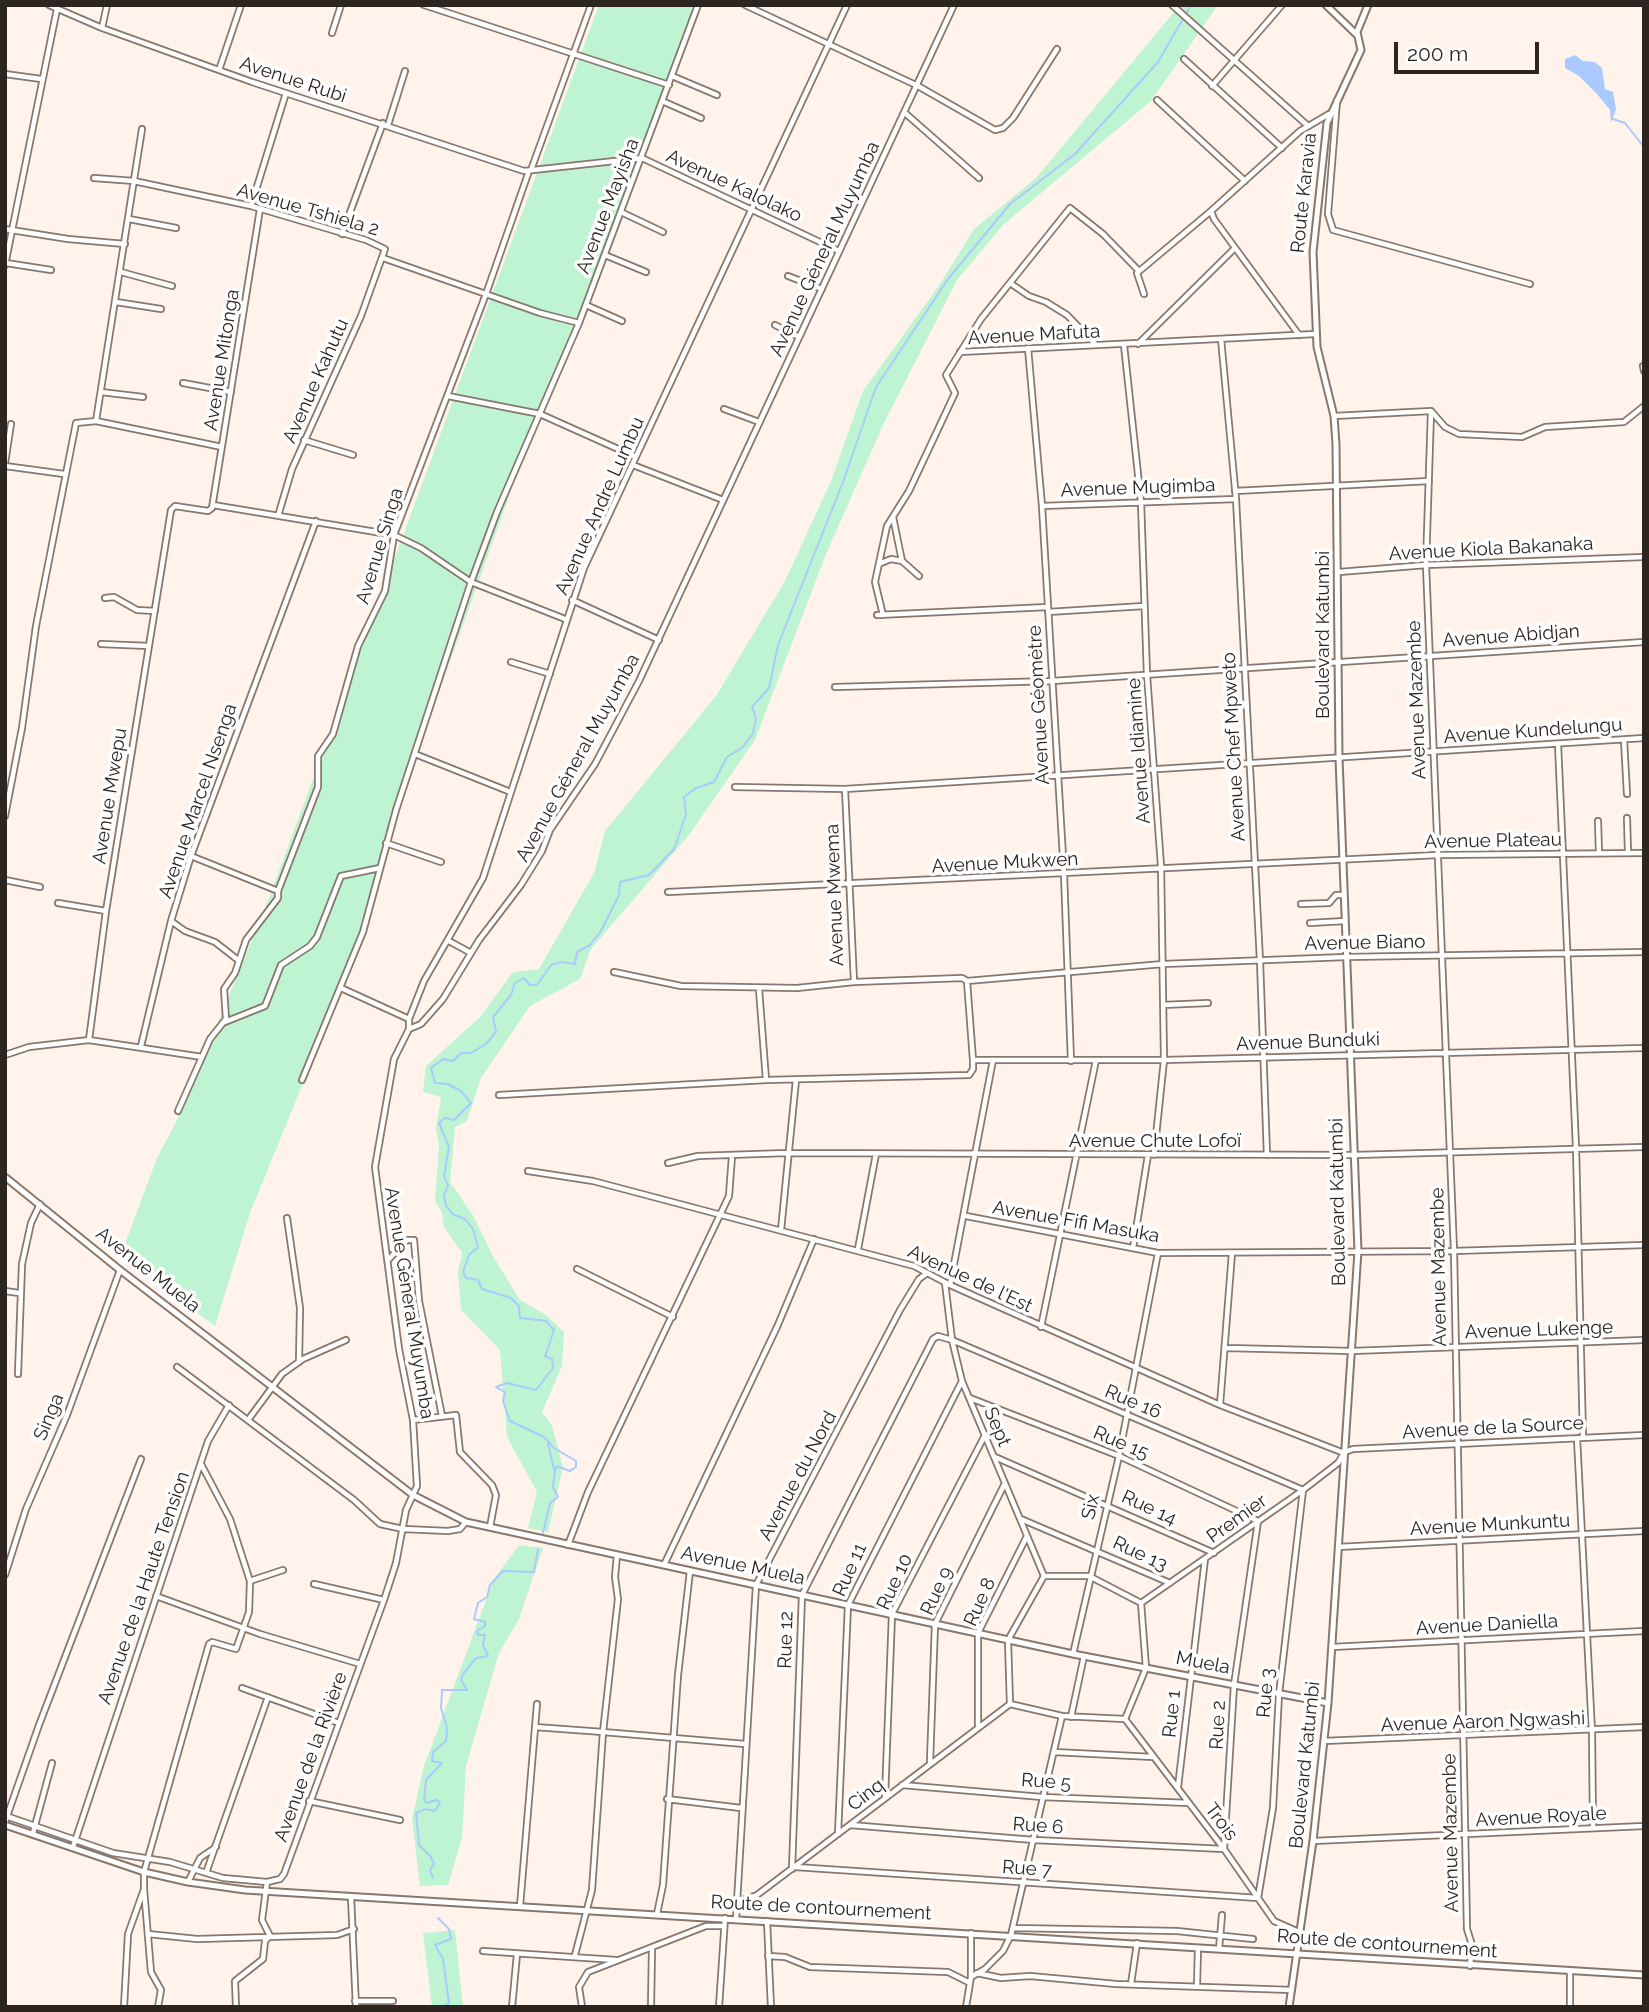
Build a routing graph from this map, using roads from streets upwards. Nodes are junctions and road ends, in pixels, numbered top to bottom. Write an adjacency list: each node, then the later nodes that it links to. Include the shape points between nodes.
1 (49, 5): 15 (street, Avenue Rubi)
2 (107, 5): 18 (street)
3 (241, 5): 26 (street)
4 (341, 5): 19 (street)
5 (424, 5): 23 (street)
6 (591, 5): 23 (street, Avenue Singa)
7 (698, 5): 29 (street, Avenue Mayisha)
8 (745, 5): 21 (street)
9 (846, 5): 21 (street, Avenue Andre Lumbu)
10 (954, 5): 32 (street, Avenue Géneral Muyumba)
11 (1172, 5): 25 (street)
12 (1282, 5): 25 (street)
13 (1326, 5): 17 (street)
14 (1368, 5): 16 (street, Route Karavia)
15 (57, 9): 18 (street, Avenue Rubi); 30 (street)
16 (1360, 23): 17 (street); 20 (street, Route Karavia)
17 (1349, 27): 20 (street)
18 (102, 28): 26 (street, Avenue Rubi)
19 (332, 33)
20 (1357, 35): 37 (street, Route Karavia, via 1361,50)
21 (830, 45): 32 (street); 54 (street, Avenue Andre Lumbu)
22 (1057, 49): 32 (street, via 1013,118 1001,129 992,129)
23 (572, 54): 31 (street); 47 (street, Avenue Singa)
24 (1184, 59): 33 (street)
25 (1235, 60): 33 (street); 43 (street)
26 (219, 70): 34 (street, Avenue Rubi)
27 (405, 72): 42 (street)
28 (5, 74): 30 (street)
29 (672, 76): 31 (street, Avenue Mayisha); 35 (street)
30 (41, 79): 60 (street)
31 (669, 85): 38 (street, Avenue Mayisha)
32 (918, 86): 39 (street, Avenue Géneral Muyumba)
33 (1212, 86): 45 (street)
34 (286, 93): 42 (street, Avenue Rubi); 52 (street)
35 (717, 95)
36 (1157, 100): 51 (street)
37 (1337, 100): 40 (street, Route Karavia); 75 (street, via 1328,214 1333,230)
38 (663, 101): 41 (street); 46 (street, Avenue Mayisha)
39 (905, 113): 49 (street); 65 (street, Avenue Géneral Muyumba)
40 (1329, 114): 43 (street); 86 (street, Route Karavia, via 1313,237)
41 (701, 118)
42 (385, 124): 47 (street, Avenue Rubi); 62 (street)
43 (1307, 125): 45 (street)
44 (142, 129): 50 (street)
45 (1282, 148): 51 (street)
46 (642, 158): 47 (street, Avenue Kalolako); 54 (street, Avenue Kalolako); 56 (street, Avenue Mayisha)
47 (530, 170): 79 (street, Avenue Singa)
48 (94, 178): 50 (street, Avenue Tshiela 2)
49 (979, 178)
50 (134, 181): 52 (street, Avenue Tshiela 2); 57 (street)
51 (1245, 181): 55 (street)
52 (251, 206): 53 (street, Avenue Tshiela 2)
53 (260, 209): 62 (street, Avenue Tshiela 2); 97 (street, Avenue Mitonga)
54 (749, 209): 65 (street, Avenue Kalolako); 112 (street, Avenue Andre Lumbu)
55 (1211, 211): 64 (street); 70 (street)
56 (621, 212): 61 (street); 66 (street, Avenue Mayisha)
57 (129, 219): 58 (street); 63 (street)
58 (176, 228)
59 (5, 229): 60 (street)
60 (13, 230): 63 (street); 68 (street)
61 (663, 232)
62 (342, 234): 67 (street, Avenue Tshiela 2, via 384,247)
63 (125, 244): 71 (street)
64 (1236, 248): 87 (street); 90 (street)
65 (839, 251): 77 (street, Avenue Géneral Muyumba)
66 (605, 255): 72 (street); 81 (street, Avenue Mayisha)
67 (383, 258): 79 (street, Avenue Tshiela 2); 109 (street, Avenue Kahutu)
68 (6, 264): 69 (street)
69 (51, 270)
70 (1139, 271): 74 (street, via 1072,208); 78 (street, via 1136,278)
71 (121, 272): 76 (street); 80 (street)
72 (646, 272)
73 (788, 275): 77 (street)
74 (1010, 283): 92 (street, via 1067,315); 94 (street)
75 (1530, 284)
76 (172, 286)
77 (822, 289): 88 (street, Avenue Géneral Muyumba)
78 (1144, 294)
79 (486, 295): 84 (street, Avenue Tshiela 2); 99 (street, Avenue Singa)
80 (116, 302): 82 (street); 96 (street)
81 (586, 304): 83 (street); 84 (street, Avenue Mayisha)
82 (161, 309)
83 (622, 321)
84 (579, 323): 104 (street, Avenue Mayisha)
85 (775, 325): 88 (street)
86 (1315, 334): 87 (street, Avenue Mafuta); 98 (street, Route Karavia)
87 (1299, 335): 89 (street, Avenue Mafuta)
88 (799, 337): 107 (street, Avenue Géneral Muyumba)
89 (1221, 339): 90 (street, Avenue Mafuta); 118 (street, Avenue Chef Mpweto)
90 (1137, 344): 91 (street, Avenue Mafuta)
91 (1124, 345): 92 (street, Avenue Mafuta); 121 (street, Avenue Idiamine)
92 (1097, 346): 93 (street, Avenue Mafuta)
93 (1028, 348): 94 (street, Avenue Mafuta); 123 (street, Avenue Géomètre)
94 (960, 352): 125 (street, Avenue Mafuta, via 945,377 955,393)
95 (183, 383): 97 (street)
96 (101, 391): 100 (street); 106 (street)
97 (231, 392): 110 (street, Avenue Mitonga)
98 (1328, 393): 105 (street, Boulevard Katumbi)
99 (447, 396): 104 (street); 127 (street, Avenue Singa)
100 (143, 397)
101 (1644, 406): 103 (street, via 1624,422 1545,427 1522,437 1459,435 1442,425)
102 (724, 409): 107 (street)
103 (1432, 411): 105 (street); 116 (street, Avenue Mazembe)
104 (540, 414): 112 (street); 134 (street, Avenue Mayisha)
105 (1334, 416): 117 (street, Boulevard Katumbi)
106 (96, 421): 110 (street); 115 (street, via 76,423)
107 (759, 422): 120 (street, Avenue Géneral Muyumba)
108 (11, 424): 114 (street)
109 (304, 440): 111 (street); 124 (street, Avenue Kahutu)
110 (222, 447): 122 (street, Avenue Mitonga)
111 (353, 455)
112 (636, 457): 113 (street, Avenue Andre Lumbu)
113 (633, 464): 120 (street); 136 (street, Avenue Andre Lumbu)
114 (5, 465): 115 (street)
115 (64, 474): 166 (street)
116 (1429, 481): 117 (street, Avenue Mugimba); 131 (street, Avenue Mazembe)
117 (1338, 484): 118 (street, Avenue Mugimba); 132 (street, Boulevard Katumbi)
118 (1235, 491): 119 (street, Avenue Chef Mpweto)
119 (1236, 499): 121 (street, Avenue Mugimba); 148 (street, Avenue Chef Mpweto)
120 (723, 500): 141 (street, Avenue Géneral Muyumba)
121 (1141, 502): 123 (street, Avenue Mugimba); 137 (street, Avenue Idiamine)
122 (213, 505): 124 (street); 139 (street, Avenue Mwepu, via 206,511 172,508)
123 (1042, 506): 138 (street, Avenue Géomètre)
124 (278, 516): 126 (street)
125 (893, 517): 129 (street); 130 (street, Avenue Mafuta)
126 (316, 521): 127 (street); 175 (street, Avenue Marcel Nsenga)
127 (394, 535): 134 (street); 185 (street, Avenue Singa, via 385,590 360,642 333,734 318,755 318,787)
128 (1644, 556): 131 (street, Avenue Kiola Bakanaka)
129 (902, 561): 130 (street, via 891,559); 133 (street)
130 (879, 565): 138 (street, Avenue Mafuta, via 875,587 880,615)
131 (1426, 565): 132 (street, Avenue Kiola Bakanaka); 145 (street, Avenue Mazembe)
132 (1339, 572): 146 (street, Boulevard Katumbi)
133 (919, 576)
134 (471, 582): 140 (street); 157 (street, Avenue Mayisha)
135 (105, 598): 139 (street, via 114,597 137,610)
136 (572, 600): 140 (street, Avenue Andre Lumbu); 141 (street)
137 (1144, 606): 138 (street); 150 (street, Avenue Idiamine)
138 (1048, 609): 151 (street, Avenue Géomètre)
139 (155, 611): 144 (street, Avenue Mwepu)
140 (565, 619): 149 (street, Avenue Andre Lumbu)
141 (659, 640): 196 (street, Avenue Géneral Muyumba, via 595,764 552,825 522,885)
142 (1644, 642): 145 (street, Avenue Abidjan)
143 (102, 645): 144 (street)
144 (149, 646): 190 (street, Avenue Mwepu)
145 (1428, 656): 146 (street, Avenue Abidjan); 156 (street, Avenue Mazembe)
146 (1339, 660): 148 (street, Avenue Abidjan); 158 (street, Boulevard Katumbi)
147 (511, 663): 149 (street)
148 (1243, 669): 150 (street, Avenue Abidjan); 159 (street, Avenue Chef Mpweto)
149 (550, 674): 164 (street, Avenue Andre Lumbu)
150 (1147, 675): 151 (street, Avenue Abidjan); 160 (street, Avenue Idiamine)
151 (1052, 681): 152 (street, Avenue Abidjan); 161 (street, Avenue Géomètre)
152 (835, 687)
153 (1644, 738): 154 (street, Avenue Kundelungu)
154 (1624, 740): 155 (street, Avenue Kundelungu); 165 (street)
155 (1558, 744): 156 (street, Avenue Kundelungu); 170 (street)
156 (1433, 752): 158 (street, Avenue Kundelungu); 174 (street, Avenue Mazembe)
157 (415, 754): 164 (street); 169 (street, Avenue Mayisha)
158 (1339, 758): 159 (street); 176 (street, Boulevard Katumbi)
159 (1249, 765): 160 (street); 178 (street, Avenue Chef Mpweto)
160 (1154, 771): 161 (street); 179 (street, Avenue Idiamine)
161 (1058, 777): 163 (street); 181 (street, Avenue Géomètre)
162 (735, 787): 163 (street)
163 (845, 789): 183 (street, Avenue Mwema)
164 (509, 792): 194 (street, Avenue Andre Lumbu, via 483,878)
165 (1627, 794)
166 (5, 816)
167 (1627, 818): 172 (street)
168 (1598, 821): 171 (street)
169 (386, 843): 177 (street); 180 (street, Avenue Mayisha)
170 (1565, 853): 171 (street, Avenue Plateau); 174 (street, Avenue Plateau); 197 (street)
171 (1599, 853): 172 (street, Avenue Plateau)
172 (1628, 853): 173 (street, Avenue Plateau)
173 (1644, 853)
174 (1438, 855): 176 (street, Avenue Plateau); 198 (street, Avenue Mazembe)
175 (191, 856): 185 (street); 191 (street, Avenue Marcel Nsenga)
176 (1343, 860): 178 (street, Avenue Mukwen); 187 (street, Boulevard Katumbi)
177 (441, 862)
178 (1255, 862): 179 (street, Avenue Mukwen); 201 (street, Avenue Chef Mpweto)
179 (1161, 866): 181 (street, Avenue Mukwen); 202 (street, Avenue Idiamine)
180 (380, 868): 207 (street, Avenue Mayisha, via 363,932); 212 (street, via 341,876 317,937 281,965 265,1006)
181 (1064, 874): 183 (street, Avenue Mukwen); 203 (street, Avenue Géomètre)
182 (5, 880): 184 (street)
183 (848, 885): 186 (street, Avenue Mukwen); 206 (street, Avenue Mwema)
184 (40, 887)
185 (278, 891): 200 (street, Avenue Singa, via 275,905 251,932)
186 (668, 892)
187 (1343, 895): 189 (street, via 1329,903); 192 (street, Boulevard Katumbi)
188 (58, 903): 190 (street)
189 (1301, 904)
190 (106, 911): 214 (street, Avenue Mwepu)
191 (171, 921): 200 (street, via 215,942); 215 (street, Avenue Marcel Nsenga)
192 (1345, 921): 193 (street); 199 (street, Boulevard Katumbi)
193 (1310, 923)
194 (449, 941): 196 (street); 211 (street, Avenue Andre Lumbu, via 424,981)
195 (1644, 952): 197 (street, Avenue Biano)
196 (471, 953): 213 (street, Avenue Géneral Muyumba, via 441,1001 421,1024)
197 (1568, 954): 198 (street, Avenue Biano); 217 (street)
198 (1442, 956): 199 (street, Avenue Biano); 218 (street, Avenue Mazembe)
199 (1346, 957): 201 (street, Avenue Biano); 220 (street, Boulevard Katumbi)
200 (238, 960): 212 (street, Avenue Singa, via 224,989)
201 (1260, 961): 202 (street, Avenue Biano); 222 (street, Avenue Chef Mpweto)
202 (1163, 964): 203 (street, Avenue Biano); 210 (street, Avenue Idiamine)
203 (1067, 971): 205 (street, Avenue Mwema); 227 (street, Avenue Géomètre)
204 (614, 972): 208 (street, via 681,986)
205 (967, 981): 206 (street, Avenue Mwema); 223 (street)
206 (854, 982): 208 (street)
207 (341, 988): 211 (street); 228 (street, Avenue Mayisha)
208 (759, 989): 229 (street)
209 (1208, 1003): 210 (street)
210 (1163, 1005): 226 (street, Avenue Idiamine)
211 (409, 1019): 213 (street, Avenue Andre Lumbu)
212 (225, 1022): 221 (street)
213 (409, 1029): 262 (street, Avenue Géneral Muyumba, via 393,1062 375,1167)
214 (89, 1040): 215 (street); 219 (street)
215 (141, 1046): 221 (street)
216 (1644, 1048): 217 (street, Avenue Bunduki)
217 (1571, 1049): 218 (street, Avenue Bunduki); 233 (street)
218 (1444, 1053): 220 (street, Avenue Bunduki); 235 (street, Avenue Mazembe)
219 (5, 1054)
220 (1350, 1054): 222 (street, Avenue Bunduki); 241 (street, Boulevard Katumbi)
221 (202, 1057): 232 (street)
222 (1264, 1057): 226 (street, Avenue Bunduki); 240 (street, Avenue Chef Mpweto)
223 (973, 1060): 224 (street, Avenue Bunduki); 230 (street, via 972,1072 964,1076)
224 (993, 1060): 227 (street, Avenue Bunduki); 238 (street)
225 (1096, 1060): 226 (street, Avenue Bunduki); 227 (street, Avenue Bunduki); 243 (street)
226 (1164, 1060): 239 (street, Avenue Idiamine)
227 (1071, 1061)
228 (302, 1080)
229 (766, 1080): 230 (street); 231 (street)
230 (796, 1080): 236 (street)
231 (499, 1095)
232 (178, 1111)
233 (1576, 1147): 234 (street, Avenue Chute Lofoï); 235 (street, Avenue Chute Lofoï); 255 (street)
234 (1644, 1147)
235 (1449, 1151): 241 (street, Avenue Chute Lofoï); 259 (street, Avenue Mazembe)
236 (787, 1153): 237 (street, Avenue Chute Lofoï); 242 (street, Avenue Chute Lofoï); 251 (street)
237 (876, 1154): 238 (street, Avenue Chute Lofoï); 257 (street)
238 (976, 1154): 243 (street, Avenue Chute Lofoï); 249 (street)
239 (1151, 1155): 240 (street, Avenue Chute Lofoï); 243 (street, Avenue Chute Lofoï); 256 (street, Avenue Idiamine)
240 (1267, 1155): 241 (street, Avenue Chute Lofoï)
241 (1354, 1155): 258 (street, Boulevard Katumbi)
242 (732, 1156): 244 (street, Avenue Chute Lofoï, via 698,1156); 248 (street, via 729,1196)
243 (1078, 1156): 252 (street)
244 (668, 1163)
245 (528, 1171): 248 (street, Avenue de l'Est, via 593,1181)
246 (5, 1177): 247 (street, Avenue Muela)
247 (40, 1205): 264 (street, Avenue Muela); 268 (street, via 27,1241)
248 (721, 1214): 251 (street, Avenue de l'Est); 269 (street)
249 (966, 1216): 252 (street, Avenue Fifi Masuka); 266 (street)
250 (287, 1218): 278 (street, via 300,1308)
251 (781, 1230): 253 (street, Avenue de l'Est)
252 (1062, 1234): 256 (street, Avenue Fifi Masuka); 270 (street)
253 (814, 1238): 257 (street, Avenue de l'Est); 319 (street)
254 (1644, 1245): 255 (street, Avenue Fifi Masuka)
255 (1578, 1247): 259 (street, Avenue Fifi Masuka); 274 (street)
256 (1133, 1248): 260 (street, Avenue Fifi Masuka)
257 (858, 1249): 265 (street, Avenue de l'Est, via 914,1265)
258 (1358, 1251): 259 (street, Avenue Fifi Masuka); 261 (street, Avenue Fifi Masuka); 277 (street, Boulevard Katumbi)
259 (1454, 1251): 275 (street, Avenue Mazembe)
260 (1158, 1253): 261 (street, Avenue Fifi Masuka); 279 (street, Six)
261 (1232, 1253): 276 (street)
262 (388, 1260): 288 (street, via 407,1240 414,1240 419,1301); 290 (street, Avenue Géneral Muyumba)
263 (577, 1269): 269 (street)
264 (120, 1270): 283 (street, Avenue Muela); 322 (street, Singa, via 67,1415 26,1509)
265 (926, 1274): 266 (street, Avenue de l'Est); 328 (street, Avenue du Nord, via 900,1310)
266 (948, 1284): 270 (street, Avenue de l'Est); 272 (street, Sept)
267 (5, 1291): 268 (street)
268 (19, 1293): 281 (street)
269 (673, 1317): 313 (street)
270 (1041, 1327): 279 (street, Avenue de l'Est)
271 (346, 1340): 278 (street)
272 (952, 1340): 282 (street, Sept); 287 (street, Rue 16); 329 (street, Rue 12, via 938,1336 931,1342)
273 (1644, 1340): 274 (street, Avenue Lukenge)
274 (1580, 1344): 275 (street, Avenue Lukenge); 293 (street)
275 (1455, 1347): 277 (street, Avenue Lukenge); 294 (street, Avenue Mazembe)
276 (1226, 1348): 277 (street, Avenue Lukenge); 286 (street)
277 (1352, 1351): 295 (street, Boulevard Katumbi)
278 (299, 1362): 283 (street)
279 (1136, 1366): 286 (street, Avenue de l'Est); 287 (street, Six)
280 (177, 1367): 285 (street)
281 (18, 1374)
282 (962, 1381): 284 (street, Sept); 333 (street, Rue 11)
283 (272, 1385): 289 (street); 302 (street, Avenue Muela)
284 (970, 1398): 291 (street, Sept); 296 (street, Rue 15)
285 (229, 1405): 289 (street); 299 (street, Avenue de la Haute Tension, via 208,1441)
286 (1220, 1405): 295 (street, Avenue de l'Est)
287 (1126, 1413): 296 (street, Six); 301 (street, Rue 16)
288 (442, 1416): 290 (street); 307 (street, via 456,1415 460,1452 496,1494)
289 (248, 1420): 308 (street, via 354,1500 373,1520)
290 (413, 1420): 302 (street, Avenue Géneral Muyumba, via 418,1482)
291 (985, 1435): 297 (street, Sept); 334 (street, Rue 10)
292 (1644, 1435): 293 (street, Avenue de la Source)
293 (1580, 1438): 294 (street, Avenue de la Source); 310 (street)
294 (1456, 1445): 295 (street, Avenue de la Source); 312 (street, Avenue Mazembe)
295 (1344, 1452): 301 (street, Premier, via 1338,1463); 314 (street, Boulevard Katumbi)
296 (1119, 1456): 303 (street, Six); 305 (street, Rue 15)
297 (994, 1457): 300 (street, Sept); 303 (street, Rue 14)
298 (141, 1459): 380 (street)
299 (201, 1464): 325 (street, via 230,1519); 330 (street, Avenue de la Haute Tension)
300 (1005, 1483): 304 (street, Sept); 335 (street, Rue 9)
301 (1303, 1490): 305 (street, Premier); 350 (street, Rue 3)
302 (413, 1495): 306 (street, Avenue Muela); 308 (street, Avenue de la Rivière)
303 (1106, 1504): 315 (street, Six); 316 (street, Rue 14)
304 (1020, 1519): 311 (street, Sept); 315 (street, Rue 13)
305 (1258, 1521): 316 (street, Premier); 348 (street, Rue 2)
306 (466, 1522): 307 (street, Avenue Muela); 308 (street, via 460,1530)
307 (490, 1528): 313 (street, Avenue Muela)
308 (403, 1529): 331 (street, Avenue de la Rivière)
309 (1644, 1531): 310 (street, Avenue Munkuntu)
310 (1582, 1534): 312 (street, Avenue Munkuntu); 339 (street)
311 (1027, 1536): 323 (street, Sept); 338 (street, Rue 8)
312 (1458, 1541): 314 (street, Avenue Munkuntu); 341 (street, Avenue Mazembe)
313 (568, 1545): 317 (street, Avenue Muela)
314 (1338, 1547): 342 (street, Boulevard Katumbi)
315 (1096, 1549): 324 (street, Six); 326 (street, Rue 13)
316 (1214, 1553): 318 (street, Premier)
317 (617, 1555): 319 (street, Avenue Muela); 362 (street, via 618,1599)
318 (1205, 1559): 326 (street, Premier); 347 (street, Rue 1)
319 (664, 1565): 321 (street, Avenue Muela)
320 (283, 1570): 325 (street)
321 (690, 1571): 328 (street, Avenue Muela); 365 (street)
322 (5, 1576)
323 (1044, 1576): 324 (street); 340 (street)
324 (1089, 1576): 332 (street); 343 (street, Six)
325 (250, 1581): 336 (street)
326 (1170, 1583): 332 (street, Premier)
327 (314, 1584): 331 (street)
328 (756, 1585): 329 (street, Avenue Muela); 367 (street, Avenue du Nord)
329 (802, 1595): 333 (street, Avenue Muela); 397 (street, Rue 12)
330 (156, 1596): 336 (street); 389 (street, Avenue de la Haute Tension)
331 (384, 1600): 345 (street, Avenue de la Rivière)
332 (1141, 1604): 346 (street)
333 (848, 1605): 334 (street, Avenue Muela); 387 (street, Rue 11)
334 (892, 1614): 335 (street, Avenue Muela); 374 (street, Rue 10)
335 (935, 1624): 338 (street, Avenue Muela); 371 (street, Rue 9)
336 (244, 1629): 345 (street); 395 (street, via 235,1650 209,1644)
337 (1644, 1631): 339 (street, Avenue Daniella)
338 (978, 1633): 340 (street, Avenue Muela); 359 (street, Rue 8)
339 (1585, 1635): 341 (street, Avenue Daniella); 363 (street)
340 (1008, 1640): 343 (street, Avenue Muela); 354 (street)
341 (1462, 1640): 342 (street, Avenue Daniella); 364 (street, Avenue Mazembe)
342 (1332, 1647): 352 (street, Boulevard Katumbi)
343 (1073, 1654): 344 (street, Muela)
344 (1084, 1656): 346 (street, Muela); 356 (street)
345 (360, 1664): 358 (street, Avenue de la Rivière)
346 (1146, 1668): 347 (street, Muela); 357 (street)
347 (1190, 1676): 348 (street, Muela); 373 (street, Rue 1)
348 (1234, 1685): 350 (street, Muela); 394 (street, Rue 2)
349 (242, 1688): 351 (street)
350 (1279, 1694): 352 (street, Muela); 406 (street, Rue 3, via 1273,1808)
351 (268, 1697): 358 (street); 393 (street)
352 (1328, 1703): 366 (street, Boulevard Katumbi)
353 (537, 1704): 360 (street)
354 (1010, 1704): 355 (street); 359 (street, Cinq)
355 (1062, 1716): 356 (street); 368 (street)
356 (1071, 1717): 357 (street)
357 (1125, 1719): 369 (street, Trois)
358 (339, 1723): 377 (street, Avenue de la Rivière)
359 (978, 1726): 371 (street, Cinq)
360 (535, 1727): 362 (street); 408 (street)
361 (1644, 1727): 363 (street, Avenue Aaron Ngwashi)
362 (603, 1732): 365 (street); 409 (street)
363 (1592, 1732): 364 (street, Avenue Aaron Ngwashi); 385 (street)
364 (1464, 1737): 366 (street, Avenue Aaron Ngwashi); 388 (street, Avenue Mazembe)
365 (672, 1738): 367 (street); 376 (street)
366 (1324, 1741): 391 (street, Boulevard Katumbi)
367 (745, 1744): 379 (street, Avenue du Nord)
368 (1054, 1752): 369 (street); 375 (street)
369 (1153, 1757): 373 (street, Trois)
370 (52, 1763): 382 (street)
371 (930, 1763): 372 (street, Cinq)
372 (901, 1785): 374 (street, Cinq); 375 (street, Rue 5)
373 (1178, 1787): 378 (street, Trois)
374 (885, 1797): 383 (street, Cinq)
375 (1042, 1797): 378 (street, Rue 5); 390 (street)
376 (667, 1799): 379 (street); 410 (street)
377 (309, 1801): 381 (street); 401 (street, Avenue de la Rivière, via 284,1874)
378 (1189, 1803): 394 (street, Trois)
379 (741, 1808): 407 (street, Avenue du Nord)
380 (6, 1819): 382 (street); 386 (street, Route de contournement)
381 (400, 1820)
382 (35, 1824): 386 (street); 389 (street)
383 (850, 1825): 387 (street, Cinq); 390 (street, Rue 6)
384 (1644, 1826): 385 (street, Avenue Royale)
385 (1593, 1828): 388 (street, Avenue Royale)
386 (33, 1833): 392 (street, Route de contournement)
387 (838, 1834): 397 (street, Cinq)
388 (1465, 1835): 391 (street, Avenue Royale); 437 (street, Avenue Mazembe)
389 (76, 1839): 392 (street, Avenue de la Haute Tension); 395 (street, via 113,1853)
390 (1034, 1840): 394 (street, Rue 6); 402 (street)
391 (1313, 1841): 420 (street, Boulevard Katumbi)
392 (73, 1847): 398 (street, Route de contournement)
393 (217, 1847): 396 (street, via 203,1854); 399 (street)
394 (1224, 1849): 406 (street, Trois)
395 (148, 1859): 396 (street); 398 (street)
396 (193, 1868): 399 (street); 400 (street)
397 (794, 1868): 402 (street, Rue 7); 407 (street, Cinq, via 757,1895)
398 (144, 1872): 400 (street, Route de contournement); 403 (street)
399 (206, 1873): 401 (street)
400 (188, 1882): 404 (street, Route de contournement)
401 (267, 1882): 404 (street)
402 (1024, 1882): 406 (street, Rue 7); 416 (street)
403 (144, 1889): 421 (street); 447 (street, via 128,1934)
404 (265, 1891): 405 (street, Route de contournement); 424 (street, via 262,1920)
405 (351, 1897): 408 (street, Route de contournement); 417 (street)
406 (1258, 1898): 420 (street, Trois, via 1274,1921)
407 (737, 1902): 413 (street, Avenue du Nord)
408 (520, 1906): 409 (street, Route de contournement)
409 (587, 1910): 410 (street, Route de contournement); 434 (street)
410 (657, 1914): 412 (street, Route de contournement)
411 (1222, 1914): 423 (street)
412 (725, 1918): 413 (street, Route de contournement); 415 (street)
413 (736, 1919): 414 (street, Route de contournement)
414 (766, 1921): 419 (street, Route de contournement); 435 (street)
415 (724, 1926): 429 (street, via 706,1926); 453 (street)
416 (1013, 1928): 418 (street); 422 (street)
417 (354, 1929): 424 (street, via 345,1934); 446 (street)
418 (1154, 1931): 423 (street); 427 (street)
419 (971, 1933): 422 (street, Route de contournement); 441 (street)
420 (1301, 1933): 432 (street, Boulevard Katumbi)
421 (148, 1934): 424 (street, via 197,1939); 448 (street, via 151,1972 161,1990)
422 (1011, 1935): 426 (street, Route de contournement); 439 (street, via 1003,1951)
423 (1221, 1935): 425 (street); 430 (street)
424 (270, 1936): 449 (street, via 263,1959 235,1981)
425 (1253, 1939)
426 (1137, 1943): 427 (street, Route de contournement); 442 (street)
427 (1153, 1944): 428 (street, Route de contournement)
428 (1198, 1947): 430 (street, Route de contournement); 443 (street)
429 (652, 1948): 436 (street); 452 (street)
430 (1219, 1949): 432 (street, Route de contournement)
431 (483, 1951): 433 (street)
432 (1298, 1953): 437 (street, Route de contournement); 444 (street, Boulevard Katumbi)
433 (517, 1954): 434 (street); 450 (street)
434 (575, 1955): 436 (street)
435 (768, 1956): 441 (street, via 810,1967 948,1972); 454 (street)
436 (617, 1960): 451 (street, via 582,1978)
437 (1470, 1967): 438 (street, Route de contournement)
438 (1570, 1971): 440 (street, Route de contournement); 457 (street)
439 (977, 1973): 441 (street); 442 (street)
440 (1644, 1975)
441 (969, 1980): 455 (street)
442 (1131, 1984): 443 (street)
443 (1197, 1985): 444 (street)
444 (1292, 1990): 456 (street, Boulevard Katumbi)
445 (393, 2001): 446 (street)
446 (356, 2004)
447 (124, 2007)
448 (158, 2007)
449 (236, 2007)
450 (512, 2007)
451 (582, 2007)
452 (651, 2007)
453 (719, 2007)
454 (771, 2007)
455 (966, 2007)
456 (1289, 2007)
457 (1570, 2007)

